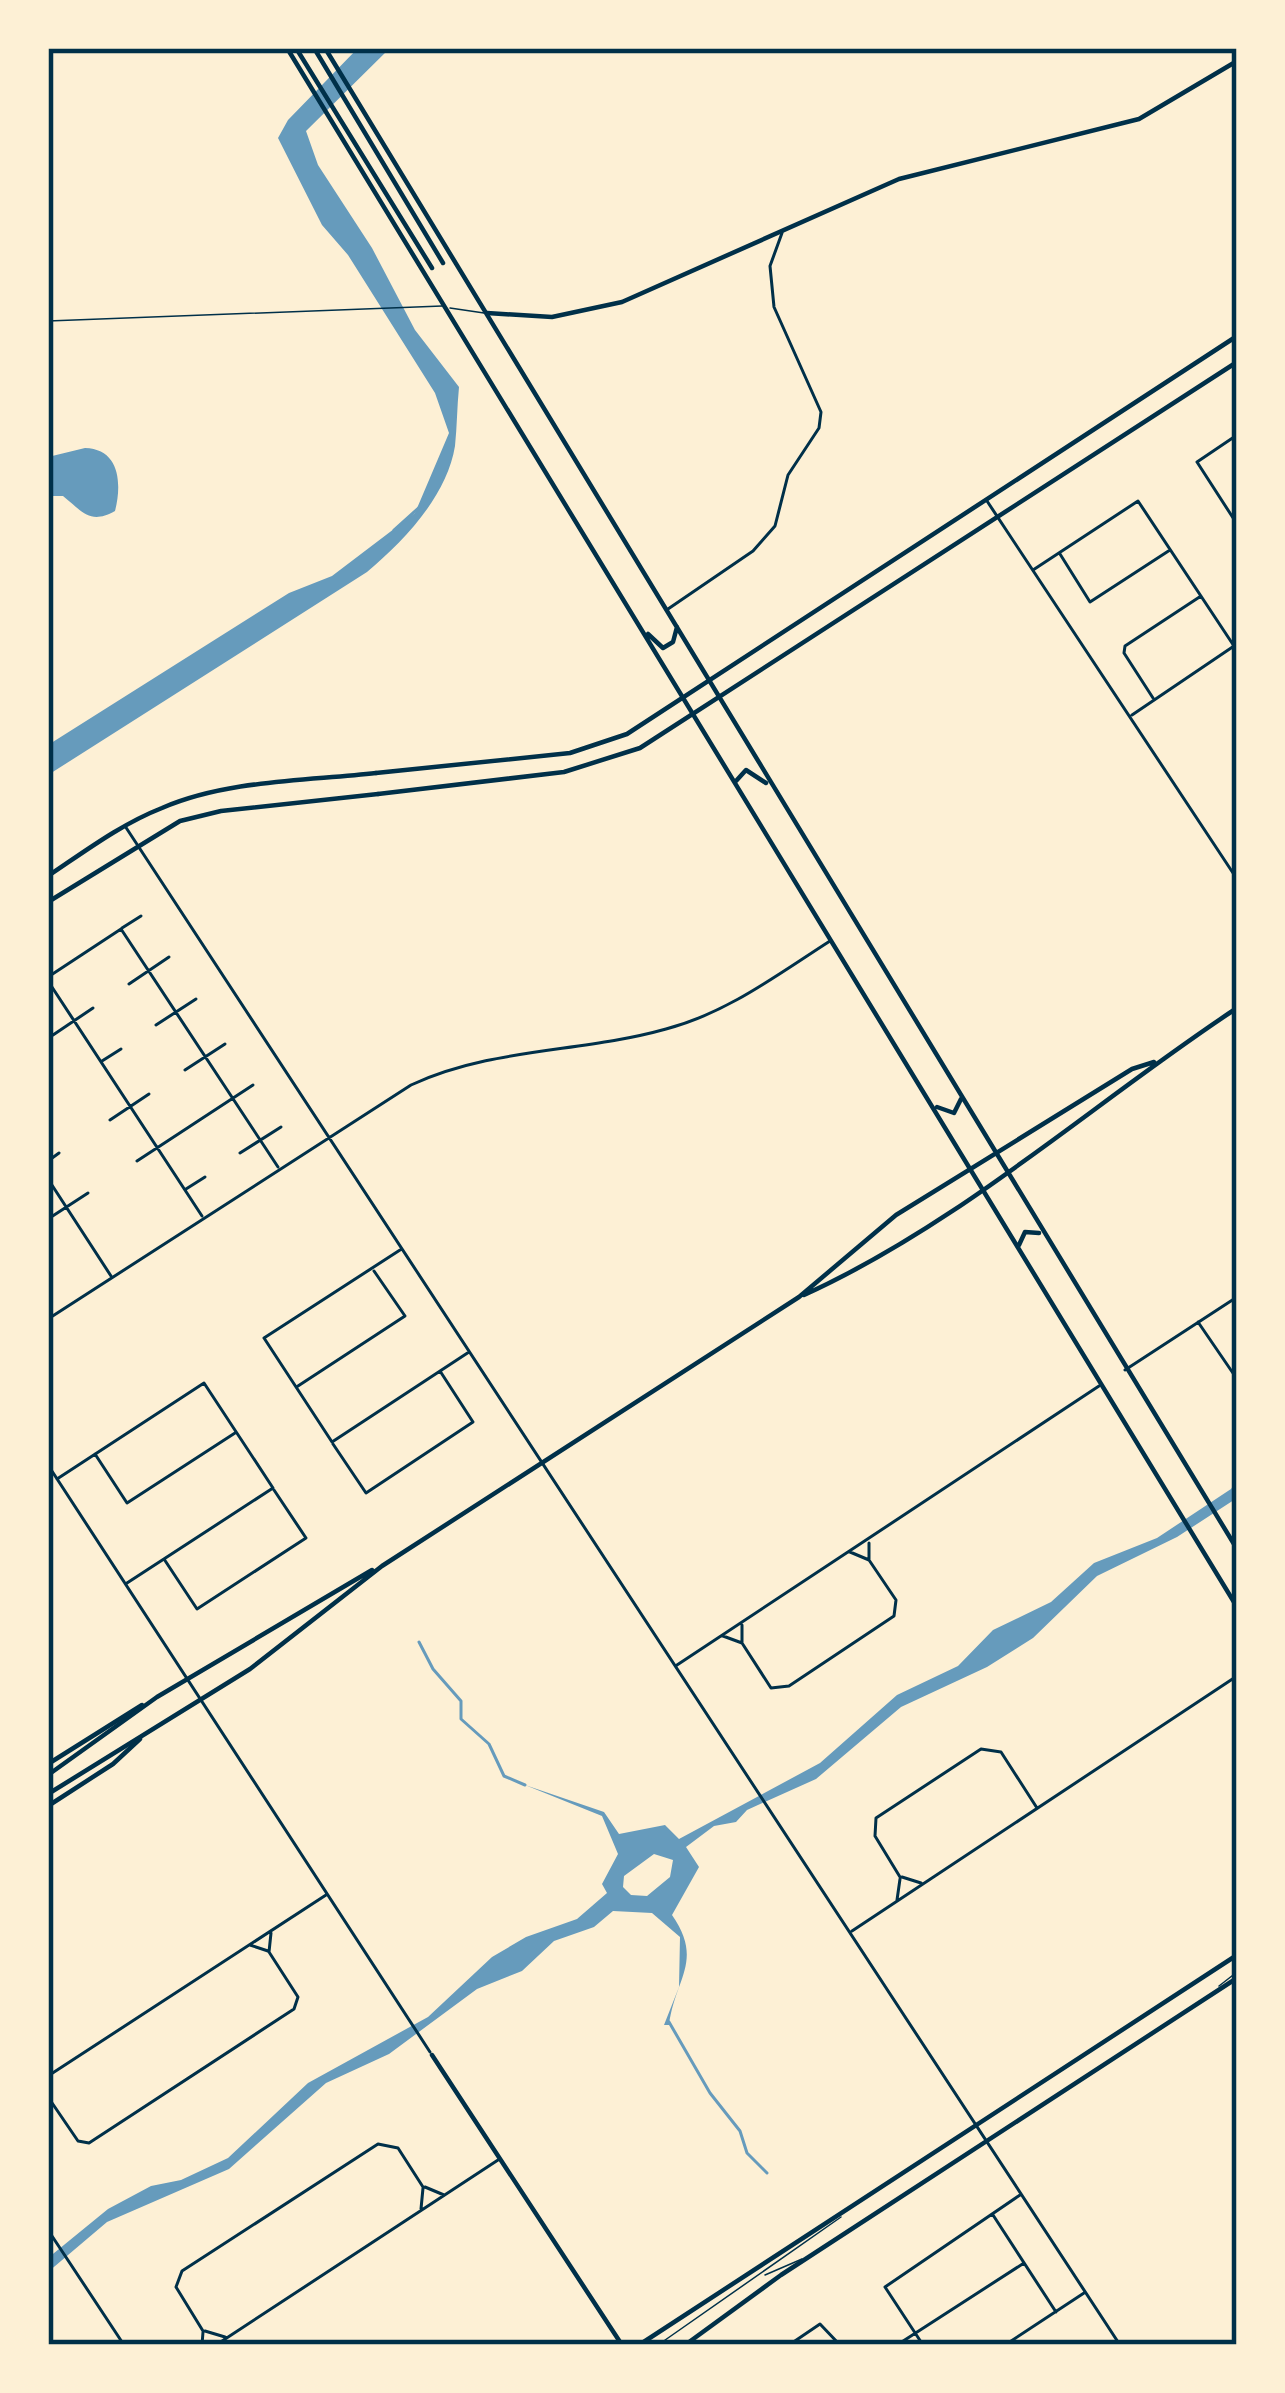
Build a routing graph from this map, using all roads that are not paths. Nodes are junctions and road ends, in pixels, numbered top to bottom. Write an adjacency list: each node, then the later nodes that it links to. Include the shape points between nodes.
1 (292, 48): 7 (main road); 8 (main road)
2 (314, 48): 6 (main road)
3 (327, 50): 9 (main road)
4 (1237, 61): 5 (main road, via 1139,119 898,179)
5 (783, 230): 9 (main road, via 590,313); 23 (street, via 770,284 821,412 820,428 788,476 775,526)
6 (443, 263)
7 (432, 268)
8 (440, 306): 9 (lane); 10 (lane); 24 (main road)
9 (488, 313): 23 (main road)
10 (48, 321)
11 (1237, 336): 14 (main road)
12 (1237, 362): 17 (main road)
13 (1237, 435): 16 (street, via 1197,462)
14 (987, 501): 17 (street); 26 (main road)
15 (1237, 506): 16 (street)
16 (1229, 512): 18 (street)
17 (999, 519): 21 (street); 28 (main road)
18 (1237, 524)
19 (1170, 550): 20 (street, via 1138,501); 20 (street, via 1090,602); 22 (street)
20 (1059, 553): 21 (street)
21 (1033, 570): 30 (street)
22 (1201, 596): 29 (street, via 1125,646); 29 (street, via 1234,646)
23 (667, 610): 25 (main road)
24 (633, 615): 25 (main road, via 663,648); 27 (main road)
25 (677, 626): 26 (main road)
26 (711, 684): 27 (main road); 28 (main road)
27 (685, 700): 31 (main road); 34 (main road, via 627,734 570,753 216,791)
28 (720, 700): 31 (main road); 33 (main road)
29 (1154, 700): 30 (street)
30 (1130, 716): 37 (street)
31 (694, 717): 32 (main road); 35 (main road, via 589,766 221,811)
32 (736, 786): 33 (main road, via 746,770); 41 (main road)
33 (775, 791): 60 (main road)
34 (125, 826): 35 (street); 36 (main road)
35 (136, 844): 38 (main road); 67 (street)
36 (48, 876)
37 (1236, 876)
38 (48, 902)
39 (141, 916): 40 (street)
40 (121, 928): 43 (street); 44 (street)
41 (831, 940): 63 (main road); 67 (street, via 687,1023 462,1065 395,1093)
42 (169, 957): 43 (street)
43 (148, 971): 45 (street); 49 (street)
44 (48, 979): 50 (street)
45 (129, 984)
46 (196, 998): 49 (street)
47 (93, 1007): 50 (street)
48 (1237, 1008): 57 (main road)
49 (176, 1012): 51 (street); 55 (street)
50 (74, 1021): 52 (street); 56 (street)
51 (156, 1025)
52 (53, 1035)
53 (224, 1044): 55 (street)
54 (121, 1049): 56 (street)
55 (205, 1057): 58 (street); 62 (street)
56 (101, 1062): 64 (street)
57 (1154, 1063): 70 (main road); 77 (main road, via 1105,1107)
58 (185, 1070)
59 (253, 1085): 62 (street)
60 (960, 1093): 63 (main road, via 954,1113); 70 (main road)
61 (149, 1094): 64 (street)
62 (232, 1098): 68 (street); 69 (street)
63 (929, 1099): 75 (main road)
64 (130, 1106): 65 (street); 69 (street)
65 (110, 1120)
66 (281, 1127): 68 (street)
67 (327, 1137): 76 (street); 87 (street)
68 (260, 1140): 72 (street); 76 (street)
69 (157, 1148): 74 (street); 81 (street)
70 (994, 1150): 75 (main road); 77 (main road)
71 (59, 1154): 73 (street)
72 (240, 1154)
73 (48, 1161)
74 (137, 1161)
75 (969, 1166): 80 (main road); 92 (main road, via 896,1215)
76 (279, 1168): 84 (street)
77 (1006, 1172): 80 (main road); 86 (main road)
78 (205, 1177): 81 (street)
79 (48, 1179): 83 (street)
80 (981, 1188): 88 (main road); 92 (main road)
81 (184, 1190): 84 (street)
82 (88, 1193): 83 (street)
83 (66, 1207): 85 (street); 90 (street)
84 (203, 1218): 90 (street)
85 (48, 1219)
86 (1044, 1236): 88 (main road, via 1024,1232); 96 (main road)
87 (402, 1249): 89 (street); 95 (street)
88 (1020, 1252): 99 (main road)
89 (372, 1268): 100 (street, via 264,1338); 100 (street, via 405,1316)
90 (112, 1277): 93 (street)
91 (1237, 1297): 94 (street)
92 (799, 1298): 104 (main road)
93 (48, 1319)
94 (1198, 1322): 96 (street); 98 (street)
95 (470, 1352): 97 (street); 104 (street)
96 (1125, 1370): 109 (main road)
97 (440, 1371): 102 (street); 102 (street, via 473,1422 366,1493)
98 (1237, 1379)
99 (1101, 1385): 108 (street); 115 (main road)
100 (296, 1387): 102 (street)
101 (237, 1432): 103 (street, via 204,1383); 103 (street, via 127,1503); 107 (street)
102 (332, 1442)
103 (95, 1454): 106 (street)
104 (542, 1463): 113 (main road); 119 (street)
105 (48, 1465): 106 (street)
106 (57, 1479): 114 (street)
107 (273, 1488): 111 (street); 111 (street, via 306,1538 197,1609)
108 (868, 1538): 110 (street); 112 (street)
109 (1237, 1549)
110 (848, 1552): 112 (street); 116 (street)
111 (164, 1559): 114 (street)
112 (869, 1560): 118 (street, via 896,1612 789,1686 771,1688)
113 (382, 1566): 121 (main road); 123 (main road, via 280,1649)
114 (125, 1584): 121 (street)
115 (1237, 1607)
116 (742, 1622): 117 (street); 118 (street)
117 (722, 1635): 118 (street); 119 (street)
118 (742, 1643)
119 (675, 1666): 135 (street)
120 (1237, 1676): 129 (street)
121 (188, 1679): 122 (main road); 123 (street)
122 (158, 1697): 125 (main road); 126 (main road)
123 (201, 1698): 124 (main road); 132 (street)
124 (153, 1727): 127 (main road); 128 (main road)
125 (48, 1764)
126 (48, 1775)
127 (48, 1794)
128 (48, 1806)
129 (1037, 1809): 130 (street, via 1001,1752 981,1749 876,1818 874,1832); 131 (street)
130 (900, 1876): 131 (street); 133 (street)
131 (923, 1884): 133 (street)
132 (327, 1894): 134 (street); 140 (street)
133 (896, 1901): 135 (street)
134 (271, 1931): 136 (street); 137 (street)
135 (850, 1932): 143 (street)
136 (250, 1945): 137 (street); 141 (street)
137 (269, 1952): 142 (street, via 298,2001 254,2036 89,2144)
138 (1237, 1955): 143 (main road)
139 (1237, 1975): 144 (main road)
140 (432, 2055): 145 (main road)
141 (49, 2076): 142 (street)
142 (48, 2097)
143 (978, 2126): 144 (street); 151 (main road)
144 (987, 2141): 147 (street); 153 (main road)
145 (500, 2159): 148 (street); 164 (main road)
146 (423, 2187): 148 (street); 149 (street); 158 (street, via 398,2148 378,2144 182,2271 176,2288)
147 (1022, 2194): 150 (street); 156 (street)
148 (445, 2195): 149 (street)
149 (422, 2210): 160 (street)
150 (992, 2213): 154 (street); 159 (street, via 885,2287)
151 (841, 2217): 155 (lane); 165 (main road)
152 (48, 2230): 161 (street)
153 (813, 2254): 155 (lane); 167 (main road)
154 (1024, 2264): 157 (street); 159 (street)
155 (761, 2277): 166 (lane)
156 (1086, 2292): 157 (street); 173 (street)
157 (1056, 2312): 172 (street)
158 (203, 2331): 160 (street); 162 (street)
159 (916, 2333): 170 (street); 171 (street)
160 (227, 2338): 163 (street)
161 (124, 2345)
162 (202, 2345)
163 (216, 2345)
164 (622, 2345)
165 (639, 2345)
166 (658, 2345)
167 (685, 2345)
168 (789, 2345): 169 (street, via 820,2324)
169 (840, 2345)
170 (897, 2345)
171 (923, 2345)
172 (1005, 2345)
173 (1120, 2345)

